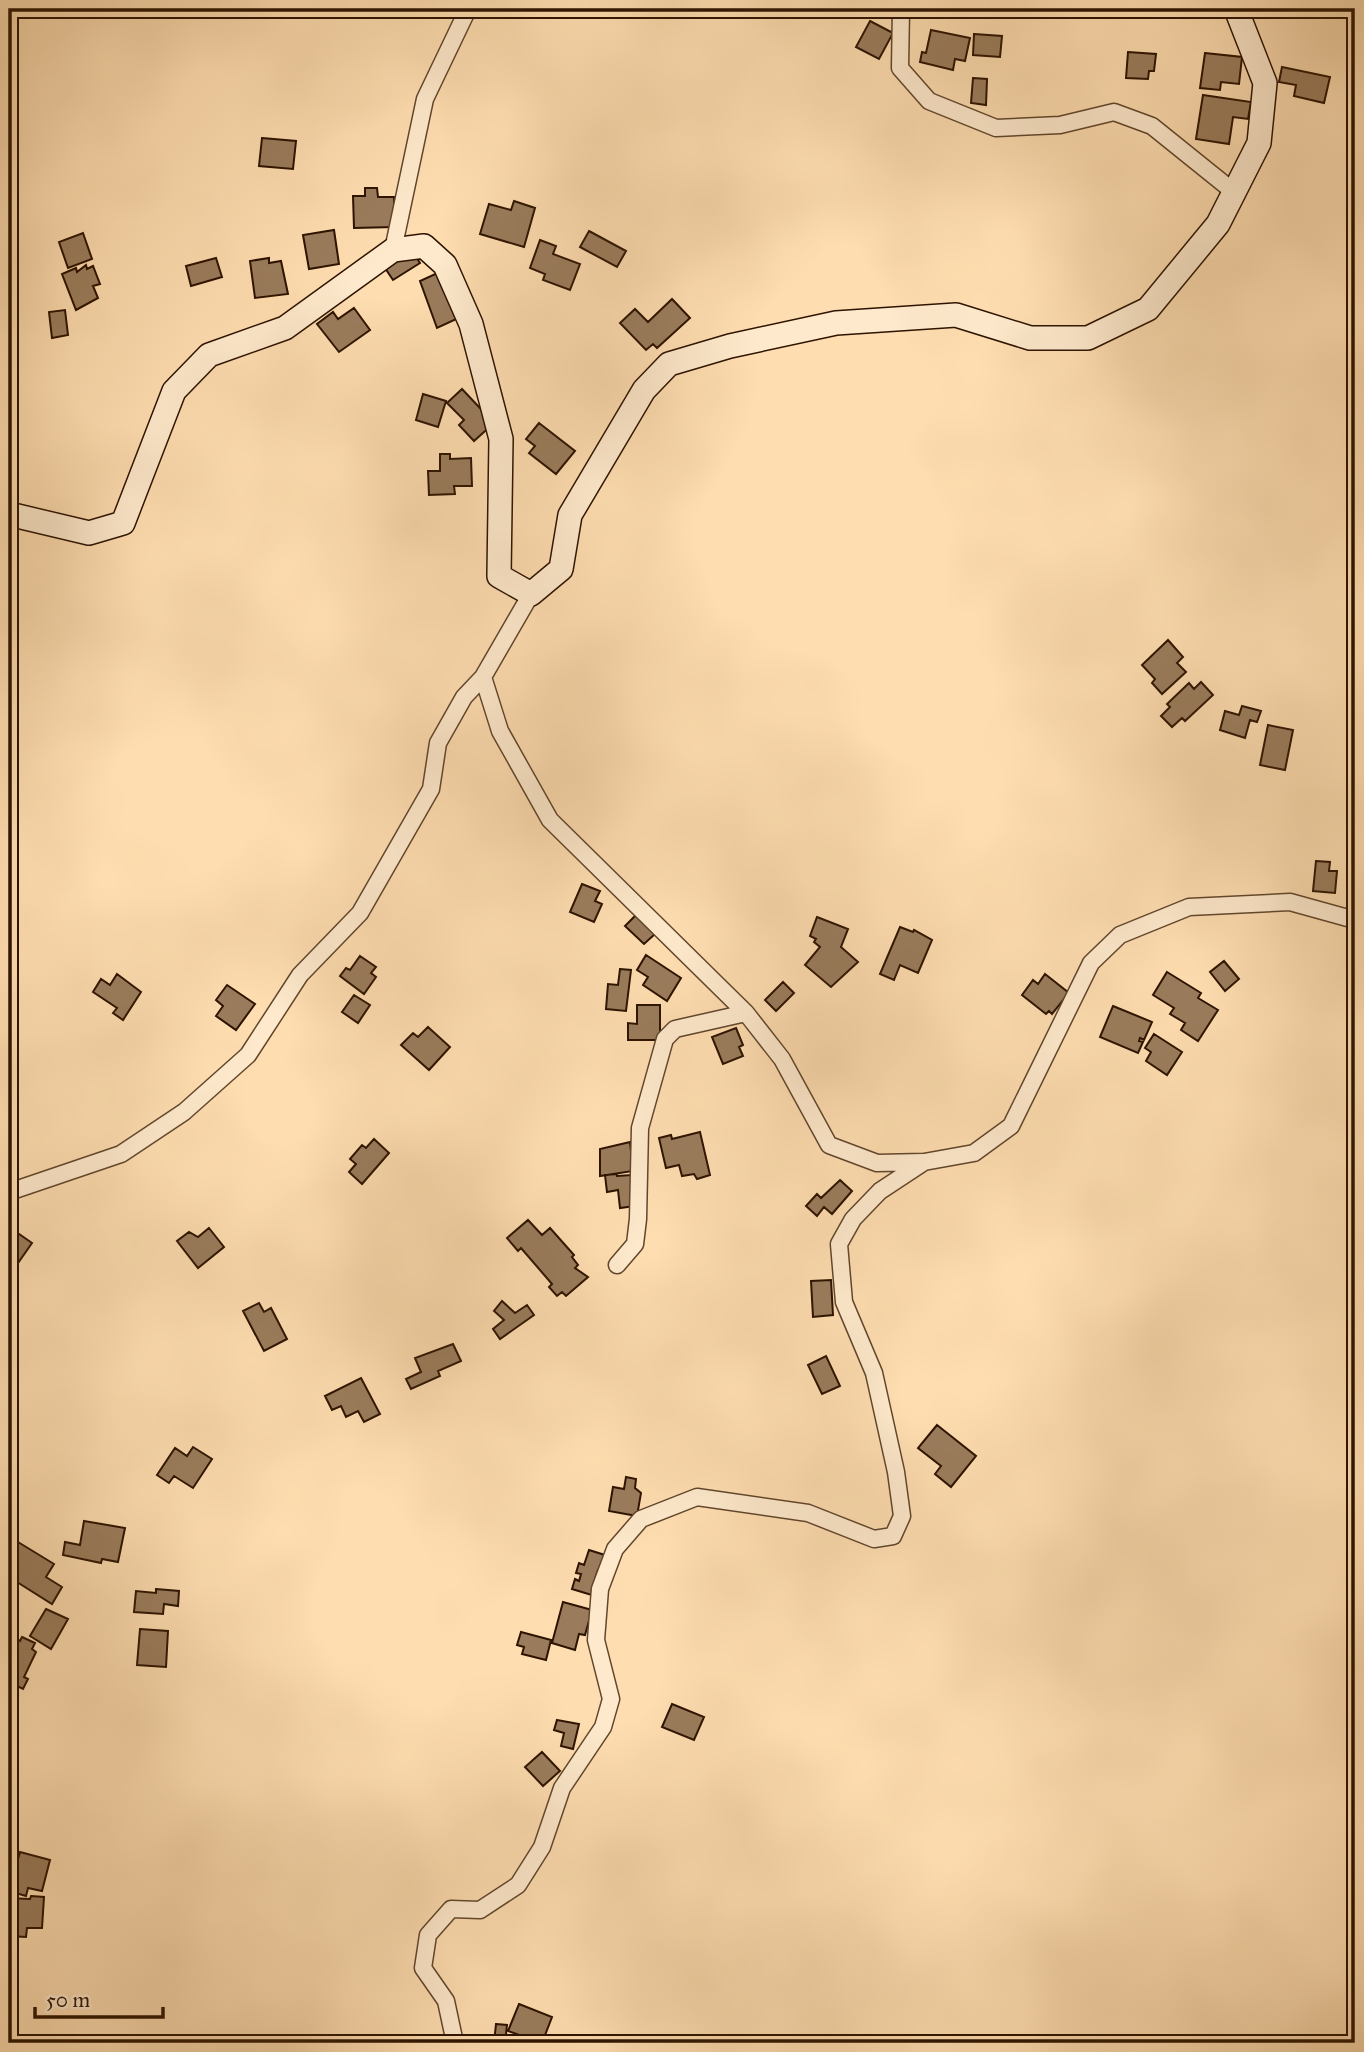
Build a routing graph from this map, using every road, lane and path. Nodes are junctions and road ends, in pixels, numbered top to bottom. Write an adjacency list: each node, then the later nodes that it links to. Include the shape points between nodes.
1 (468, 9): 5 (street, via 425,99)
2 (901, 9): 4 (street, via 900,68 929,101 996,128 1060,125 1114,112 1152,126)
3 (1237, 9): 4 (street, via 1265,83 1259,143)
4 (1234, 192): 7 (street, via 1218,224 1148,309 1088,338 1030,338 956,315 836,323 669,364 644,390 570,516 561,569)
5 (393, 250): 6 (street, via 285,328 209,355 174,391 123,523 89,533); 7 (street, via 424,246 445,265 471,324 501,439 499,576)
6 (9, 514)
7 (531, 594): 8 (street)
8 (483, 677): 10 (street, via 500,731 550,820); 12 (street, via 464,697 438,743 432,789 360,914 300,975 248,1055 184,1112 121,1154)
9 (1355, 920): 11 (street, via 1290,902 1189,907 1120,935 1091,963 1011,1126 974,1153)
10 (746, 1013): 11 (street, via 782,1059 829,1145 877,1163); 13 (street, via 675,1029 665,1039 640,1128 635,1244)
11 (924, 1162): 14 (street, via 880,1191 853,1219 839,1244 844,1302 874,1373 896,1472 902,1516 893,1536 874,1539 808,1513 696,1497 641,1520 615,1549 600,1589 596,1640 611,1699 603,1727 562,1788 542,1847 518,1885 480,1910 451,1909 428,1935 423,1968 446,2001)
12 (9, 1192)
13 (617, 1265)
14 (456, 2043)

